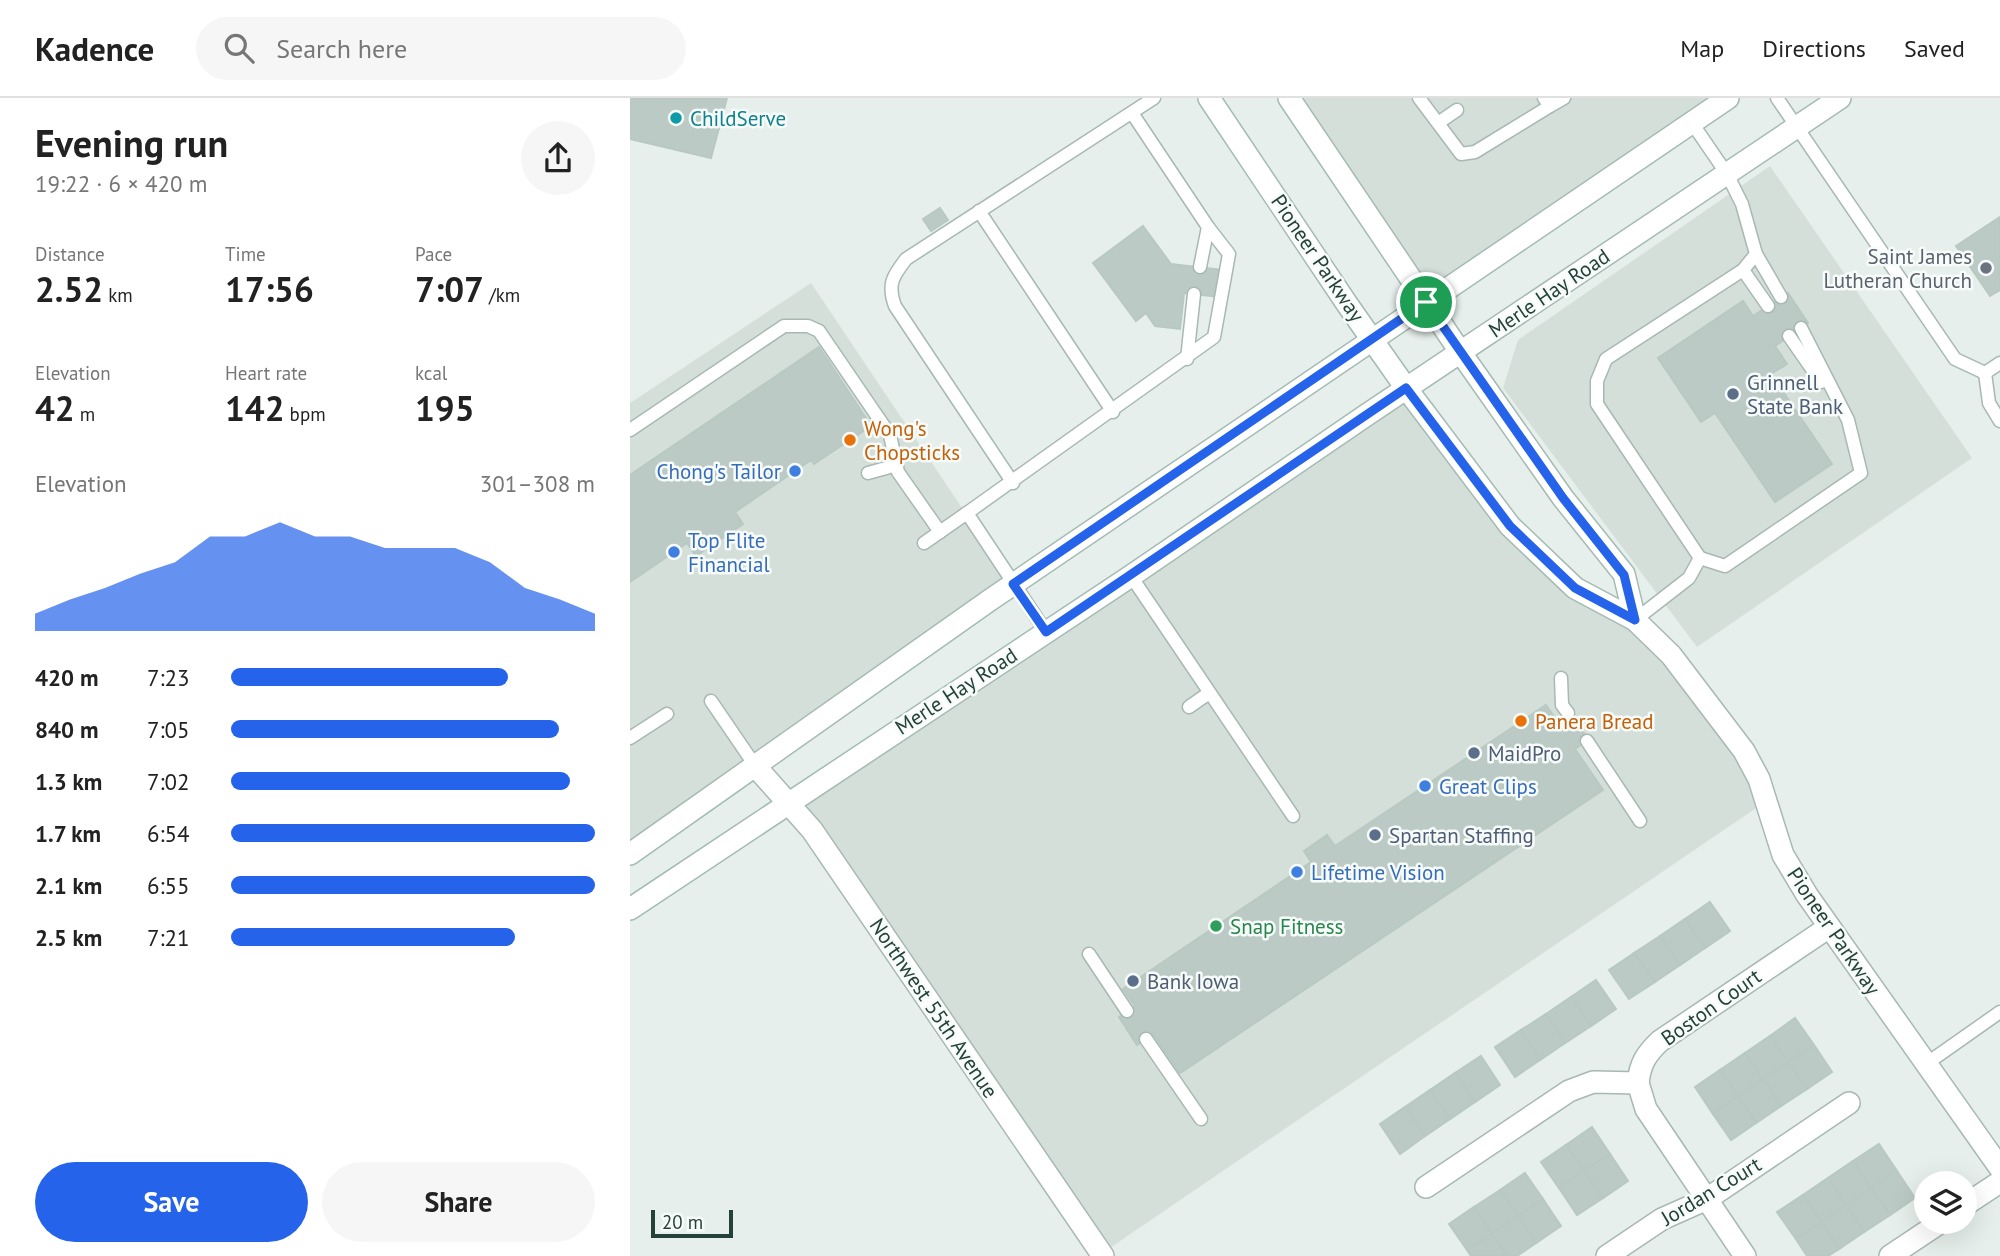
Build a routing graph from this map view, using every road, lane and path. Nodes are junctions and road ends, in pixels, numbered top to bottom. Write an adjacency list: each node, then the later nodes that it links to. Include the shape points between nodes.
1 (1154, 98): 11 (lane)
2 (1209, 98): 27 (street, Pioneer Parkway)
3 (1289, 98): 23 (street)
4 (1564, 98): 9 (lane)
5 (1728, 98): 13 (street)
6 (1777, 98): 14 (lane)
7 (1840, 98): 14 (street, Merle Hay Road)
8 (1423, 99): 12 (lane)
9 (1547, 102): 12 (lane, via 1475,152 1461,154)
10 (1457, 110): 12 (lane)
11 (1132, 113): 16 (lane); 17 (lane)
12 (1438, 123)
13 (1692, 123): 15 (lane); 23 (street)
14 (1796, 127): 15 (street, Merle Hay Road); 31 (lane, via 1955,359)
15 (1727, 174): 18 (lane, via 1742,204); 28 (street, Merle Hay Road)
16 (979, 211): 33 (lane); 39 (lane, via 906,259 892,277 889,291)
17 (1208, 227): 19 (lane); 29 (lane, via 1230,254 1214,337)
18 (1756, 254): 20 (lane); 22 (lane)
19 (1200, 267)
20 (1743, 270): 24 (lane); 43 (lane, via 1606,359 1597,382 1597,404)
21 (1195, 294): 29 (lane)
22 (1781, 297)
23 (1426, 302): 27 (street); 28 (street)
24 (1768, 306)
25 (1801, 328): 34 (lane)
26 (1789, 336): 34 (lane)
27 (1374, 339): 32 (street, Pioneer Parkway); 45 (street)
28 (1461, 353): 32 (street, Merle Hay Road); 46 (street, via 1563,498 1624,575)
29 (1187, 359): 33 (lane)
30 (2000, 363): 31 (lane)
31 (1985, 373): 35 (lane, via 1989,403)
32 (1406, 388): 44 (street, Merle Hay Road); 46 (street, Pioneer Parkway, via 1510,526 1575,588)
33 (1113, 412): 39 (lane)
34 (1848, 420): 43 (lane, via 1861,473 1725,566)
35 (2000, 421)
36 (630, 430): 37 (lane, via 784,326 808,326 819,331 890,435)
37 (897, 465): 38 (lane); 41 (lane)
38 (868, 473)
39 (1013, 483): 40 (lane)
40 (967, 513): 41 (lane); 45 (lane)
41 (940, 532): 42 (lane)
42 (923, 543)
43 (1700, 558): 46 (lane, via 1689,578)
44 (1131, 576): 47 (street, Merle Hay Road); 49 (lane)
45 (1013, 584): 47 (lane); 56 (street)
46 (1635, 620): 62 (street, Pioneer Parkway, via 1671,655 1744,751 1759,779 1783,855)
47 (1046, 632): 57 (street, Merle Hay Road)
48 (1560, 678): 52 (lane, via 1562,705)
49 (1209, 693): 51 (lane); 58 (lane)
50 (711, 701): 56 (lane)
51 (1189, 707)
52 (1568, 713)
53 (667, 714): 54 (lane)
54 (630, 738)
55 (1587, 741): 59 (lane)
56 (756, 767): 57 (street, Northwest 55th Avenue); 60 (street)
57 (789, 802): 61 (street, Merle Hay Road); 77 (street, Northwest 55th Avenue)
58 (1293, 816)
59 (1640, 821)
60 (630, 854)
61 (630, 909)
62 (1829, 926): 67 (street, Pioneer Parkway); 68 (street, Boston Court, via 1660,1041 1640,1067)
63 (1089, 954): 64 (lane)
64 (1127, 1011)
65 (1999, 1014): 67 (lane)
66 (1146, 1039): 70 (lane)
67 (1926, 1063): 71 (street, Pioneer Parkway)
68 (1638, 1083): 73 (street, via 1579,1085); 75 (street, via 1646,1109)
69 (1849, 1103): 75 (street, Jordan Court)
70 (1201, 1119)
71 (2000, 1168)
72 (2000, 1182): 74 (street)
73 (1426, 1187)
74 (1977, 1197)
75 (1707, 1199): 78 (street, Jordan Court, via 1662,1219); 79 (street)
76 (1923, 1234): 80 (street)
77 (1103, 1256)
78 (1608, 1256)
79 (1745, 1256)
80 (1890, 1256)

